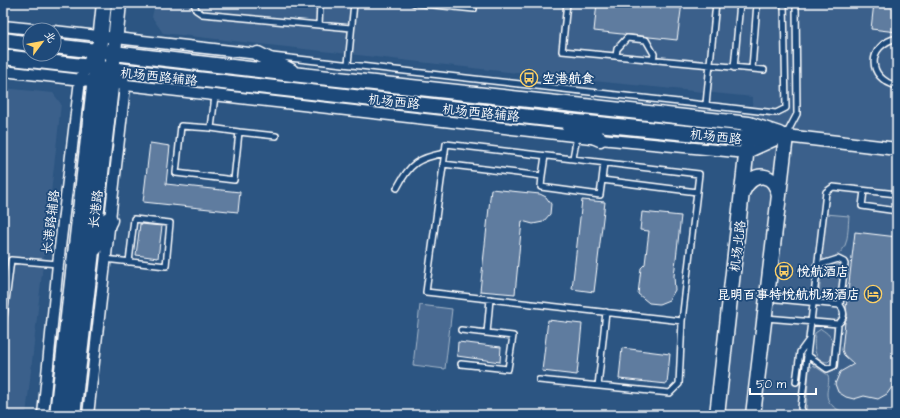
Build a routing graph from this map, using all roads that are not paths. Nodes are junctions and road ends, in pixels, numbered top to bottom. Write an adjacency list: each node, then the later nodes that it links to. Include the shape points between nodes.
1 (104, 3): 19 (main road, 长港路)
2 (119, 3): 20 (main road, 长港路)
3 (194, 3): 14 (lane, via 196,10 202,14)
4 (320, 3): 14 (lane)
5 (354, 3): 17 (lane)
6 (414, 3): 13 (lane)
7 (567, 3): 28 (lane, via 562,51)
8 (716, 3): 32 (lane)
9 (740, 3): 33 (lane)
10 (757, 3): 34 (lane)
11 (784, 3): 41 (lane, via 786,108 776,113)
12 (796, 3): 48 (lane, via 797,114)
13 (474, 9)
14 (319, 25): 17 (lane)
15 (3, 26): 16 (street)
16 (22, 28)
17 (351, 28): 31 (lane)
18 (62, 32): 19 (street)
19 (100, 36): 20 (street); 25 (main road, 长港路)
20 (115, 38): 26 (main road, 长港路); 27 (street)
21 (897, 38): 39 (lane, via 885,43 878,50 874,60 875,69 880,77 887,83)
22 (3, 40): 23 (main road)
23 (22, 43)
24 (62, 47): 25 (main road, 机场西路)
25 (96, 51): 26 (main road, 机场西路); 37 (main road, 长港路)
26 (116, 54): 37 (main road, 长港路); 38 (main road, 机场西路)
27 (258, 54): 31 (lane); 38 (main road)
28 (616, 56): 30 (lane); 30 (lane, via 617,49 627,38 646,40 654,54)
29 (3, 57): 37 (main road, 机场西路)
30 (653, 60): 32 (lane)
31 (348, 64): 41 (lane)
32 (709, 66): 33 (lane); 41 (lane)
33 (734, 68): 34 (lane)
34 (752, 69): 35 (lane)
35 (764, 70)
36 (3, 71): 37 (street, 机场西路辅路)
37 (103, 76): 40 (street, 机场西路辅路); 42 (main road, 机场西路); 67 (street); 68 (main road, 长港路); 70 (street, 长港路辅路); 90 (main road, 长港路)
38 (300, 76): 43 (main road, 机场西路)
39 (897, 86)
40 (215, 96): 44 (lane); 47 (street, 机场西路辅路)
41 (706, 104)
42 (557, 120): 49 (main road); 50 (main road, 机场西路)
43 (749, 124): 48 (main road, 机场西路); 50 (main road, 机场北路)
44 (211, 128): 45 (lane); 45 (lane, via 181,126 176,173 234,180)
45 (239, 132): 46 (lane)
46 (276, 136)
47 (577, 136): 49 (street, 机场西路辅路); 55 (lane)
48 (786, 136): 50 (main road, 机场西路); 51 (street, 机场西路); 53 (street, 机场西路辅路); 65 (main road)
49 (600, 139): 53 (street, 机场西路辅路)
50 (748, 139): 53 (main road, 机场北路)
51 (897, 149)
52 (445, 153): 54 (lane, via 446,144); 57 (lane); 60 (lane, via 417,161 405,172)
53 (747, 153): 61 (main road, 机场北路)
54 (545, 156): 55 (lane); 58 (lane)
55 (574, 158): 56 (lane)
56 (604, 162): 59 (lane); 63 (lane, via 699,174)
57 (443, 164): 58 (lane); 73 (lane, via 426,292)
58 (542, 176): 59 (lane, via 541,187 600,195)
59 (602, 180): 63 (lane)
60 (398, 188)
61 (743, 191): 65 (main road, via 747,183 763,176 772,180); 94 (main road, 机场北路)
62 (864, 191): 64 (lane); 66 (lane, via 862,206); 71 (lane, via 833,187 826,192)
63 (697, 192): 78 (lane)
64 (897, 194)
65 (779, 196): 72 (main road)
66 (897, 211)
67 (109, 220): 68 (main road)
68 (97, 258): 69 (lane); 92 (main road, 长港路); 93 (street)
69 (129, 262): 69 (lane, via 166,266 170,223 134,219)
70 (58, 264): 81 (lane, via 10,260); 91 (street, 长港路辅路)
71 (816, 266): 74 (lane); 75 (lane, via 838,260 844,262)
72 (767, 298): 74 (lane); 77 (main road)
73 (490, 299): 76 (lane); 83 (lane)
74 (812, 303): 75 (lane); 79 (lane)
75 (840, 305): 80 (lane, via 844,318)
76 (606, 312): 78 (lane); 89 (lane)
77 (765, 318): 79 (lane); 95 (main road)
78 (682, 321): 89 (lane, via 679,384 674,390 670,393)
79 (810, 322): 80 (lane); 84 (lane)
80 (838, 324): 85 (lane, via 834,366 827,369)
81 (3, 325)
82 (461, 330): 83 (lane)
83 (486, 333): 86 (lane, via 513,336 508,369)
84 (808, 341): 85 (lane); 88 (lane, via 800,352)
85 (806, 354): 96 (lane, via 801,408)
86 (461, 364)
87 (539, 380): 89 (lane)
88 (796, 382)
89 (598, 386)
90 (56, 411)
91 (43, 415)
92 (72, 415)
93 (88, 415)
94 (717, 415)
95 (754, 415)
96 (804, 415)

